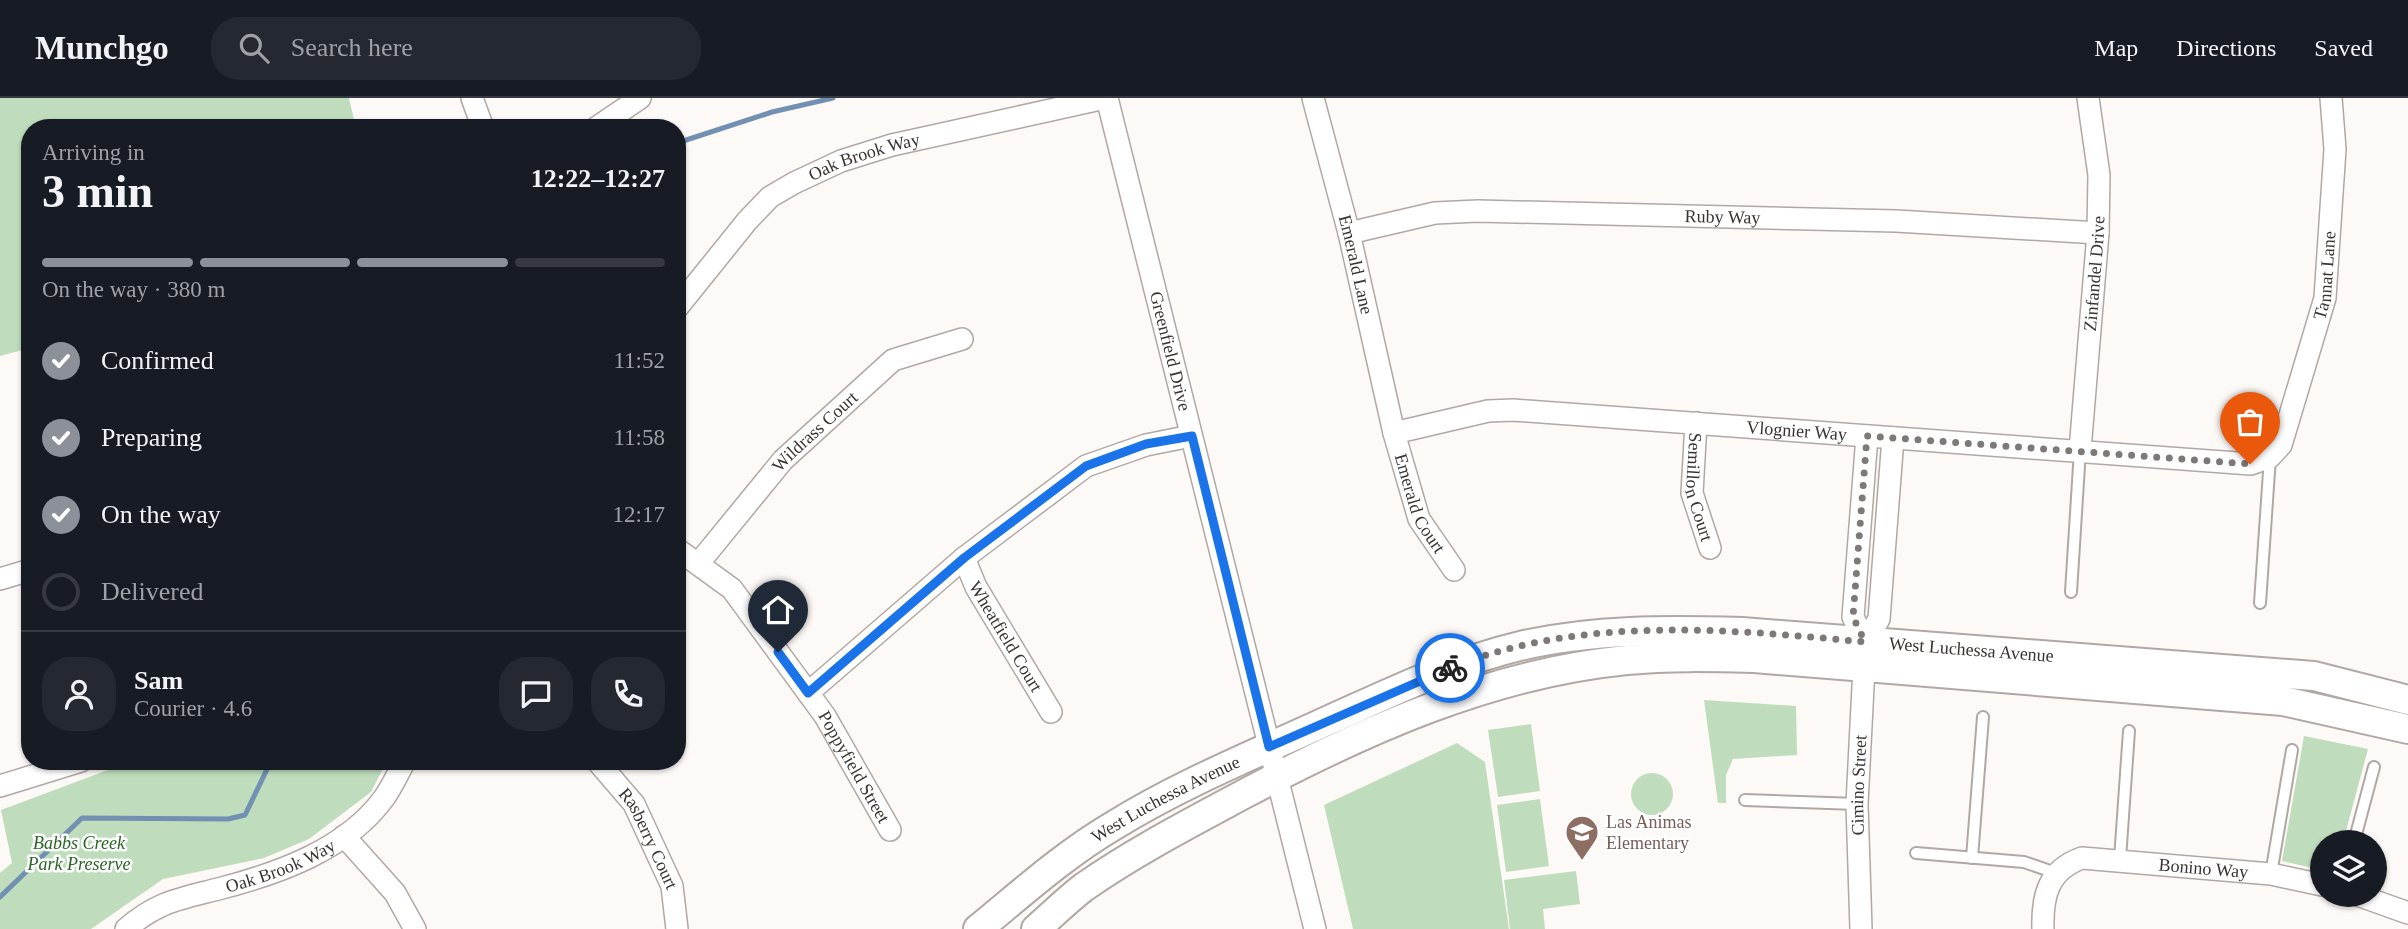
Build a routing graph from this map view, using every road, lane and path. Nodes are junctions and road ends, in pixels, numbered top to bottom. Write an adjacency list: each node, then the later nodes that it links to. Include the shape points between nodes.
1 (472, 98): 7 (street)
2 (640, 98): 8 (street)
3 (1106, 98): 11 (street, Oak Brook Way, via 892,145 841,161 794,183 769,197); 15 (street, Greenfield Drive)
4 (1313, 98): 9 (street, Emerald Lane)
5 (2088, 98): 10 (street, Zinfandel Drive, via 2099,175)
6 (2331, 98): 19 (street, Tannat Lane, via 2335,149 2325,298)
7 (480, 119)
8 (609, 119)
9 (1349, 233): 10 (street, Ruby Way, via 1434,213 1478,211 1896,221); 14 (street, Emerald Lane)
10 (2098, 233): 18 (street, Zinfandel Drive)
11 (686, 297)
12 (962, 339): 23 (street, Wildrass Court, via 893,360 783,460)
13 (1696, 423): 14 (street, Vlognier Way, via 1513,410 1489,411); 16 (street, Vlognier Way); 20 (street, Semillon Court, via 1692,493)
14 (1394, 433): 24 (street, Emerald Court, via 1419,519)
15 (1192, 436): 22 (street, via 1146,444 1086,466); 36 (street, Greenfield Drive)
16 (1867, 436): 17 (street, Vlognier Way); 29 (street, Cimino Street, via 1853,617)
17 (1892, 438): 18 (street, Vlognier Way); 29 (street, Cimino Street, via 1879,619)
18 (2080, 450): 19 (street, Vlognier Way, via 2250,464); 27 (lane)
19 (2275, 451): 28 (lane)
20 (1710, 548)
21 (686, 555): 23 (street, Poppyfield Street)
22 (964, 558): 30 (street); 32 (street, Wheatfield Court, via 976,587)
23 (698, 564): 30 (street, Poppyfield Street, via 732,589)
24 (1454, 570)
25 (21, 573): 26 (street)
26 (0, 579)
27 (2071, 592)
28 (2260, 603)
29 (1864, 655): 31 (street, West Luchessa Avenue, via 2314,676); 34 (street, West Luchessa Avenue, via 2283,701); 36 (street, West Luchessa Avenue, via 1684,630 1566,638 1467,662); 42 (street, West Luchessa Avenue, via 1686,656 1564,670 1509,682 1400,719); 45 (street, Cimino Street)
30 (808, 693): 46 (street, Poppyfield Street)
31 (2408, 700)
32 (1051, 712)
33 (1983, 717): 50 (lane)
34 (2408, 729)
35 (2129, 731): 51 (lane)
36 (1269, 747): 42 (street, Greenfield Drive); 60 (street, West Luchessa Avenue, via 1112,826 1059,862)
37 (2292, 750): 53 (lane)
38 (2374, 767): 47 (lane)
39 (52, 770): 43 (street)
40 (400, 770): 48 (street, Oak Brook Way, via 383,800)
41 (605, 770): 59 (street, Rasberry Court, via 634,804 671,886)
42 (1277, 777): 61 (street, West Luchessa Avenue, via 1181,827 1083,888); 62 (street, Greenfield Drive)
43 (0, 786)
44 (1745, 800): 45 (lane)
45 (1857, 804): 63 (street, Cimino Street)
46 (890, 830)
47 (2357, 830)
48 (344, 836): 57 (street, Oak Brook Way, via 315,856 217,889 183,895 146,911); 58 (street, via 396,893)
49 (1916, 853): 50 (lane)
50 (1972, 858): 52 (lane, via 2024,862)
51 (2120, 859): 52 (street, Bonino Way, via 2082,858); 53 (street, Bonino Way)
52 (2056, 873): 64 (street, via 2047,886)
53 (2271, 874): 54 (street, Bonino Way)
54 (2310, 882)
55 (2387, 905): 56 (street)
56 (2408, 913)
57 (126, 929)
58 (415, 929)
59 (677, 929)
60 (978, 929)
61 (1036, 929)
62 (1315, 929)
63 (1861, 929)
64 (2043, 929)

